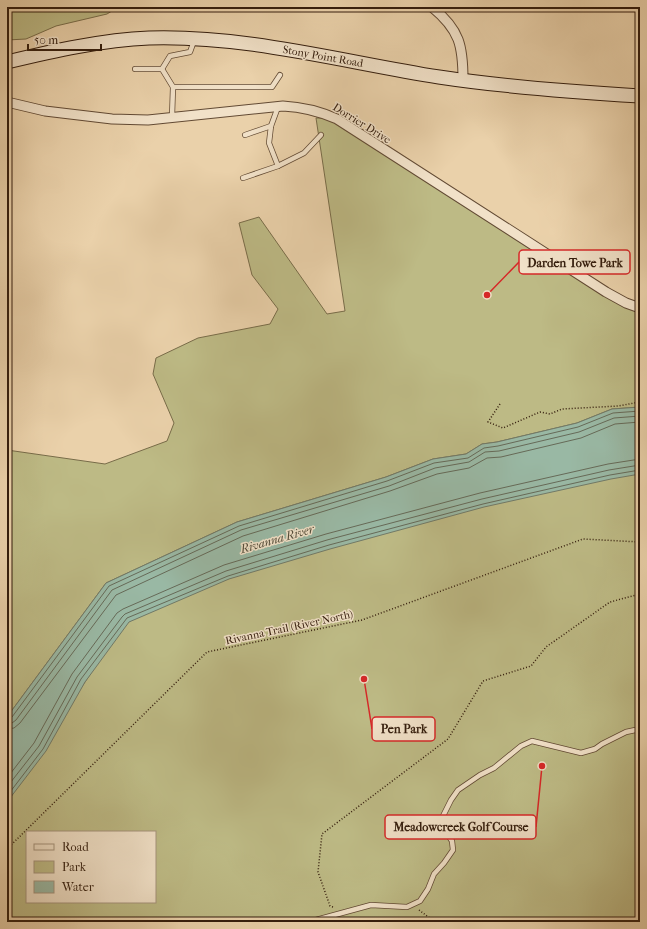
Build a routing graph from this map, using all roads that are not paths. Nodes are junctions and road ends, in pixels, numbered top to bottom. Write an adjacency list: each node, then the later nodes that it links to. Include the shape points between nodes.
1 (432, 7): 7 (street, via 449,24 461,46)
2 (194, 39): 3 (main road, Stony Point Road, via 150,38 91,44); 5 (lane, via 190,52 170,56); 7 (main road, Stony Point Road, via 267,46)
3 (7, 62)
4 (135, 69): 5 (lane)
5 (162, 69): 8 (lane)
6 (280, 75): 8 (lane, via 272,87)
7 (463, 80): 9 (main road, Stony Point Road, via 544,90)
8 (173, 87): 12 (lane)
9 (640, 96)
10 (7, 102): 12 (street, Dorrier Drive, via 45,111 112,119 148,120)
11 (278, 107): 12 (street, Dorrier Drive); 13 (lane); 18 (street, Dorrier Drive, via 308,108 337,119 606,292)
12 (172, 117)
13 (271, 126): 14 (lane); 16 (lane, via 269,143)
14 (245, 134)
15 (321, 135): 16 (lane, via 304,152)
16 (278, 166): 17 (lane)
17 (243, 178)
18 (640, 308)
19 (640, 729): 21 (lane, via 626,732 595,749 581,753 532,741 521,746 494,768 458,790 443,816 442,826 452,841 453,850 434,874 420,901 407,907 371,904 316,920)
20 (640, 917): 22 (lane)
21 (299, 922)
22 (632, 922)

